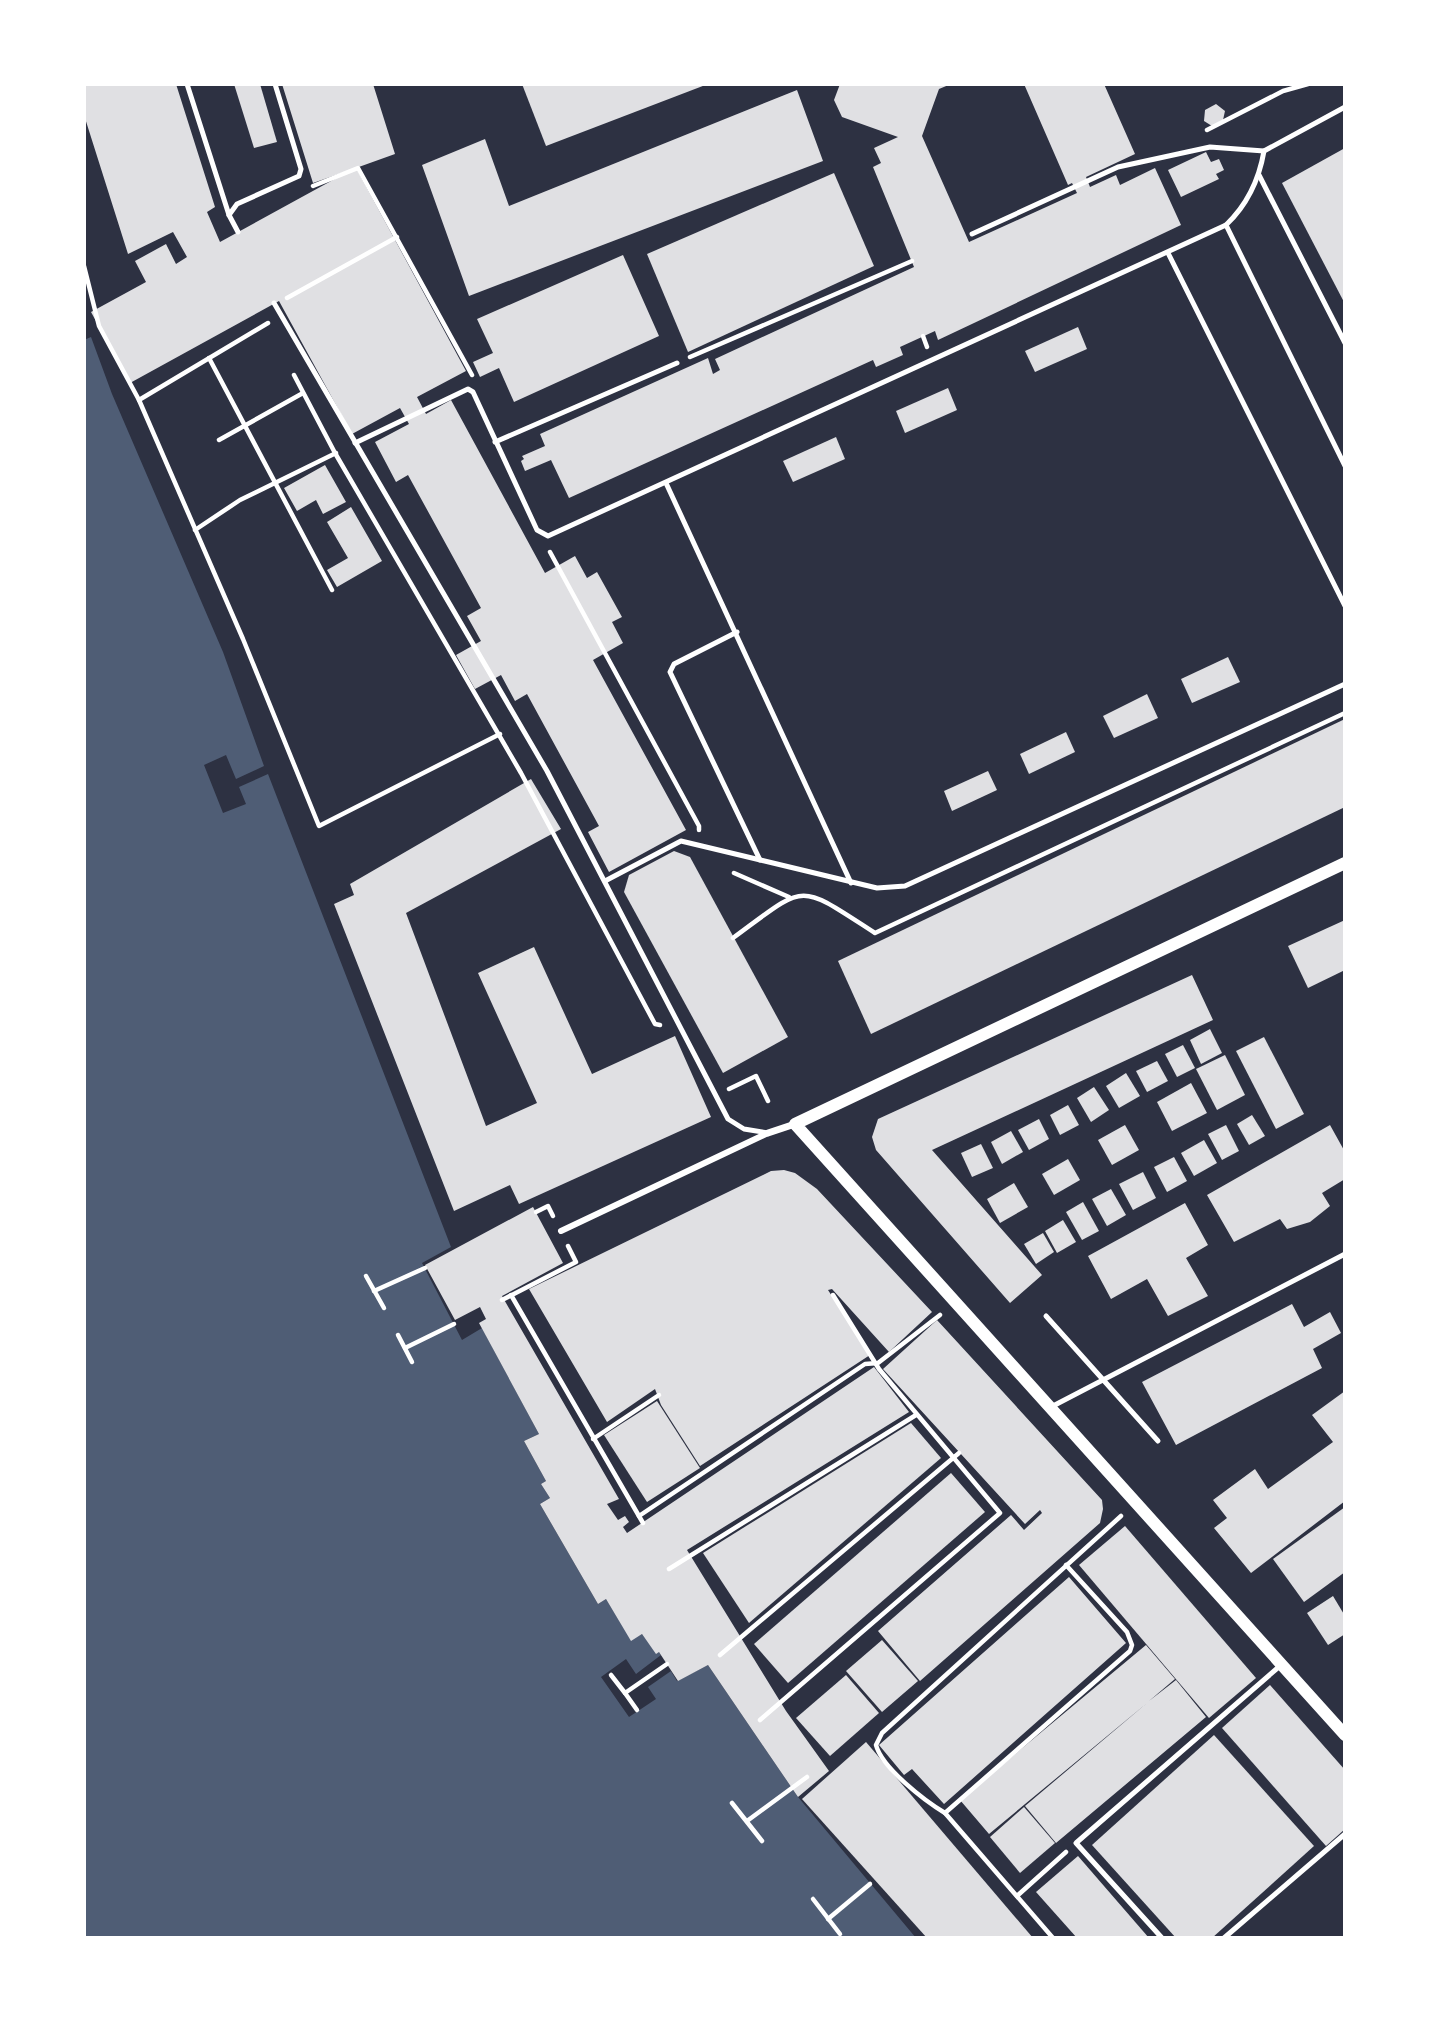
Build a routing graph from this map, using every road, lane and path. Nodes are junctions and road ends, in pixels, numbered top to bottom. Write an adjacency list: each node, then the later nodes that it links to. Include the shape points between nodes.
1 (187, 84): 7 (lane)
2 (275, 84): 5 (lane)
3 (1345, 107): 4 (lane)
4 (1264, 151): 6 (lane); 10 (lane, via 1210,147 1118,167)
5 (300, 172): 7 (lane, via 237,204); 11 (path, via 313,187 358,168)
6 (1259, 175): 8 (lane, via 1238,214); 20 (lane)
7 (229, 215): 9 (lane)
8 (1226, 225): 12 (lane); 32 (lane)
9 (238, 232)
10 (972, 234)
11 (397, 237): 17 (path); 24 (path, via 473,372)
12 (1168, 253): 34 (lane); 38 (lane)
13 (912, 261): 15 (path)
14 (84, 266): 26 (path, via 99,326)
15 (894, 268): 16 (path); 22 (path)
16 (897, 274)
17 (274, 304): 18 (path); 30 (lane)
18 (268, 323): 19 (path); 21 (path)
19 (274, 335)
20 (1345, 343)
21 (209, 358): 26 (path); 27 (path)
22 (677, 363): 29 (lane)
23 (291, 370): 25 (path)
24 (468, 389): 29 (lane); 30 (lane)
25 (303, 393): 27 (path); 31 (path)
26 (139, 400): 35 (path)
27 (245, 425): 28 (path); 33 (path)
28 (219, 440)
29 (495, 442): 36 (lane)
30 (355, 443): 31 (path); 41 (lane)
31 (335, 453): 33 (path); 42 (path)
32 (1345, 466)
33 (275, 483): 35 (path); 37 (path)
34 (666, 484): 36 (lane, via 558,532); 39 (lane)
35 (195, 530): 42 (path, via 319,826)
36 (541, 535): 43 (path, via 699,826)
37 (332, 590)
38 (1345, 606)
39 (737, 632): 44 (lane, via 674,664 670,672); 48 (lane)
40 (1345, 684): 48 (lane, via 905,886 877,888)
41 (519, 724): 42 (path); 47 (lane)
42 (499, 735): 50 (path, via 655,1024)
43 (697, 846): 44 (lane); 47 (lane, via 681,841)
44 (760, 860): 48 (lane)
45 (1345, 863): 51 (street)
46 (730, 871): 49 (path)
47 (605, 881): 52 (lane, via 728,1119 744,1129)
48 (851, 883)
49 (789, 897)
50 (665, 1027)
51 (795, 1124): 52 (street); 71 (street)
52 (768, 1133): 53 (street)
53 (561, 1231): 59 (path, via 576,1262)
54 (1345, 1254): 69 (lane)
55 (425, 1268): 57 (path)
56 (366, 1276): 57 (path)
57 (374, 1291): 61 (path)
58 (833, 1294): 68 (path)
59 (511, 1295): 60 (path); 73 (path)
60 (502, 1300)
61 (384, 1308)
62 (940, 1315): 68 (path)
63 (1046, 1316): 69 (lane)
64 (454, 1324): 66 (path)
65 (398, 1335): 66 (path)
66 (405, 1348): 67 (path)
67 (411, 1362)
68 (878, 1363): 72 (path); 78 (path, via 865,1364)
69 (1103, 1380): 71 (lane); 74 (lane)
70 (659, 1395): 73 (path)
71 (1051, 1408): 77 (street)
72 (916, 1415): 76 (path); 81 (path)
73 (593, 1439): 78 (path)
74 (1158, 1441)
75 (959, 1453): 76 (path)
76 (952, 1457): 82 (path); 88 (path, via 1000,1513)
77 (1138, 1502): 80 (path); 84 (street)
78 (639, 1516): 79 (path)
79 (643, 1523)
80 (1066, 1565): 92 (path, via 1127,1632 1130,1651); 92 (path, via 881,1733 878,1752 905,1782)
81 (669, 1569)
82 (720, 1655)
83 (667, 1664): 86 (path)
84 (1282, 1664): 89 (street); 96 (lane)
85 (611, 1675): 86 (path)
86 (625, 1693): 87 (path)
87 (636, 1710)
88 (760, 1720)
89 (1345, 1735)
90 (807, 1777): 93 (path)
91 (732, 1803): 93 (path)
92 (945, 1813): 98 (path)
93 (747, 1821): 95 (path)
94 (1345, 1834): 104 (lane)
95 (762, 1841)
96 (1076, 1843): 98 (path); 103 (lane)
97 (870, 1884): 100 (path)
98 (1017, 1896): 102 (path)
99 (813, 1899): 100 (path)
100 (828, 1919): 101 (path)
101 (840, 1934)
102 (1053, 1938)
103 (1162, 1938)
104 (1224, 1938)

